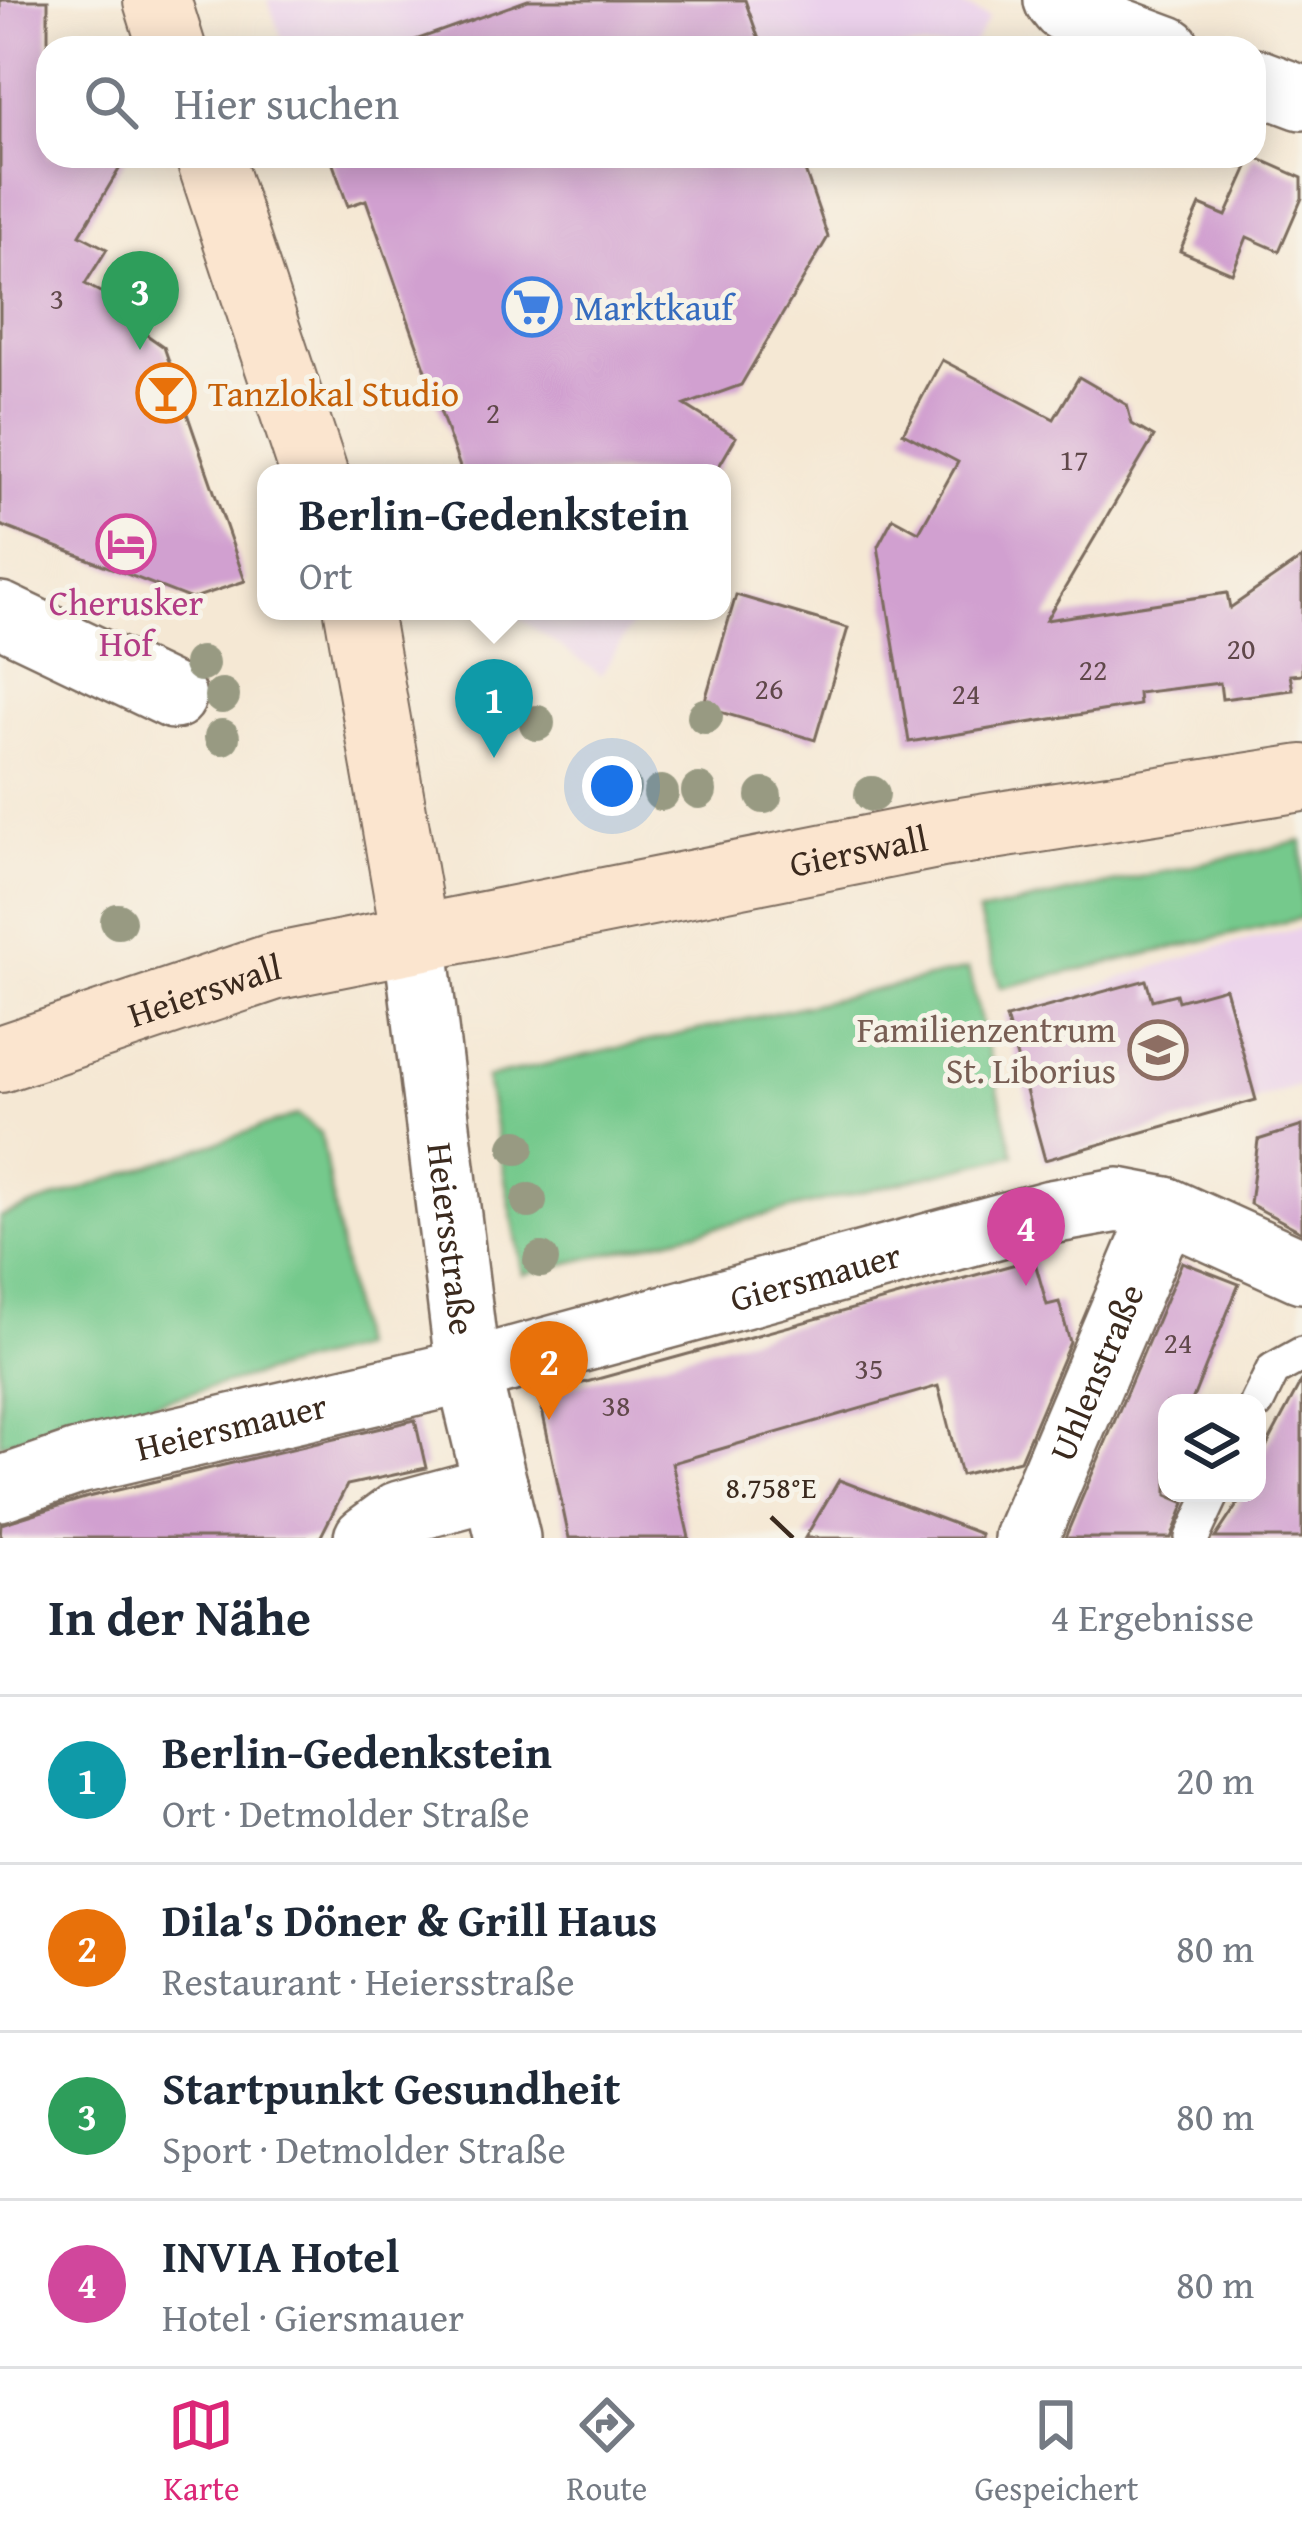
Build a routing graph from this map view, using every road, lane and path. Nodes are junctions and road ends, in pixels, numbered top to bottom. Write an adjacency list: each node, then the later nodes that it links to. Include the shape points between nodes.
1 (157, 0): 3 (main road)
2 (1056, 0): 4 (street)
3 (168, 36)
4 (1136, 36)
5 (1266, 84): 6 (street)
6 (1302, 98)
7 (213, 168): 8 (main road)
8 (311, 464)
9 (0, 614): 11 (street)
10 (360, 620): 13 (main road)
11 (174, 697)
12 (1302, 778): 13 (main road, Gierswall, via 942,833)
13 (416, 938): 14 (main road, Heierswall, via 273,967); 18 (street, Heiersstraße)
14 (0, 1059)
15 (1165, 1209): 16 (street, Giersmauer); 18 (street, Giersmauer, via 1118,1200 1052,1212); 24 (street, Uhlenstraße)
16 (1302, 1270)
17 (1302, 1354): 19 (lane, via 1273,1370)
18 (467, 1371): 20 (street, Heiersmauer, via 100,1456); 22 (street, Heiersstraße)
19 (1261, 1394)
20 (0, 1489)
21 (1209, 1502): 25 (lane)
22 (502, 1513): 23 (street, via 400,1513)
23 (366, 1538)
24 (1026, 1538)
25 (1192, 1538)

